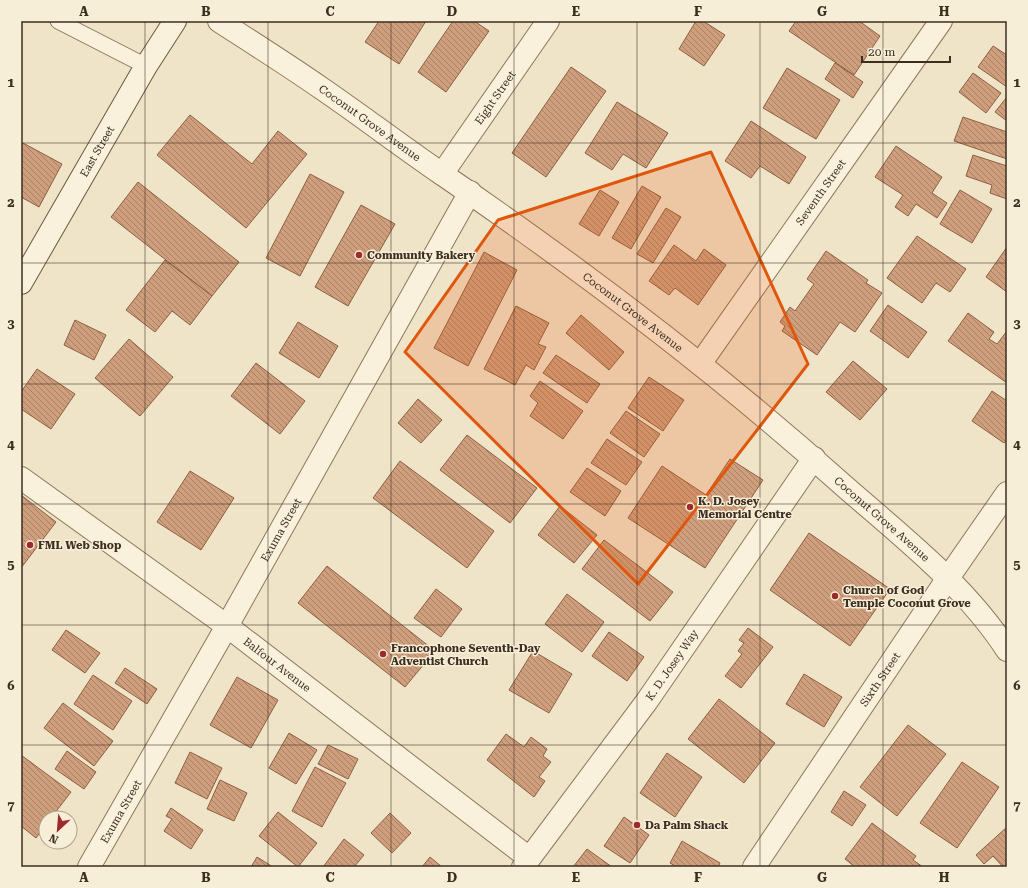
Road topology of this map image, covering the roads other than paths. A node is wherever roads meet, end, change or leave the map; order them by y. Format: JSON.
{"nodes":[{"id":1,"x":58,"y":21,"type":"edge"},
{"id":2,"x":175,"y":21,"type":"edge"},
{"id":3,"x":220,"y":21,"type":"edge"},
{"id":4,"x":548,"y":21,"type":"edge"},
{"id":5,"x":941,"y":21,"type":"edge"},
{"id":6,"x":146,"y":66,"type":"junction"},
{"id":7,"x":442,"y":174,"type":"junction"},
{"id":8,"x":470,"y":192,"type":"junction"},
{"id":9,"x":21,"y":282,"type":"edge"},
{"id":10,"x":700,"y":364,"type":"junction"},
{"id":11,"x":814,"y":458,"type":"junction"},
{"id":12,"x":21,"y":478,"type":"edge"},
{"id":13,"x":1007,"y":493,"type":"edge"},
{"id":14,"x":948,"y":578,"type":"junction"},
{"id":15,"x":228,"y":626,"type":"junction"},
{"id":16,"x":1007,"y":650,"type":"edge"},
{"id":17,"x":526,"y":862,"type":"edge"},
{"id":18,"x":90,"y":867,"type":"edge"},
{"id":19,"x":754,"y":867,"type":"edge"}],
"edges":[{"from":1,"to":6,"type":"lane"},
{"from":2,"to":6,"type":"street","name":"East Street"},
{"from":3,"to":7,"type":"street","name":"Coconut Grove Avenue"},
{"from":4,"to":7,"type":"street","name":"Eight Street"},
{"from":5,"to":10,"type":"street","name":"Seventh Street"},
{"from":6,"to":9,"type":"street","name":"East Street"},
{"from":7,"to":8,"type":"street","name":"Coconut Grove Avenue"},
{"from":8,"to":10,"type":"street","name":"Coconut Grove Avenue"},
{"from":8,"to":15,"type":"street","name":"Exuma Street"},
{"from":10,"to":11,"type":"street","name":"Coconut Grove Avenue"},
{"from":11,"to":14,"type":"street","name":"Coconut Grove Avenue"},
{"from":11,"to":17,"type":"street","name":"K. D. Josey Way"},
{"from":12,"to":15,"type":"street","name":"Balfour Avenue"},
{"from":13,"to":14,"type":"street","name":"Sixth Street"},
{"from":14,"to":16,"type":"street","name":"Coconut Grove Avenue"},
{"from":14,"to":19,"type":"street","name":"Sixth Street"},
{"from":15,"to":17,"type":"street","name":"Balfour Avenue"},
{"from":15,"to":18,"type":"street","name":"Exuma Street"}]}
